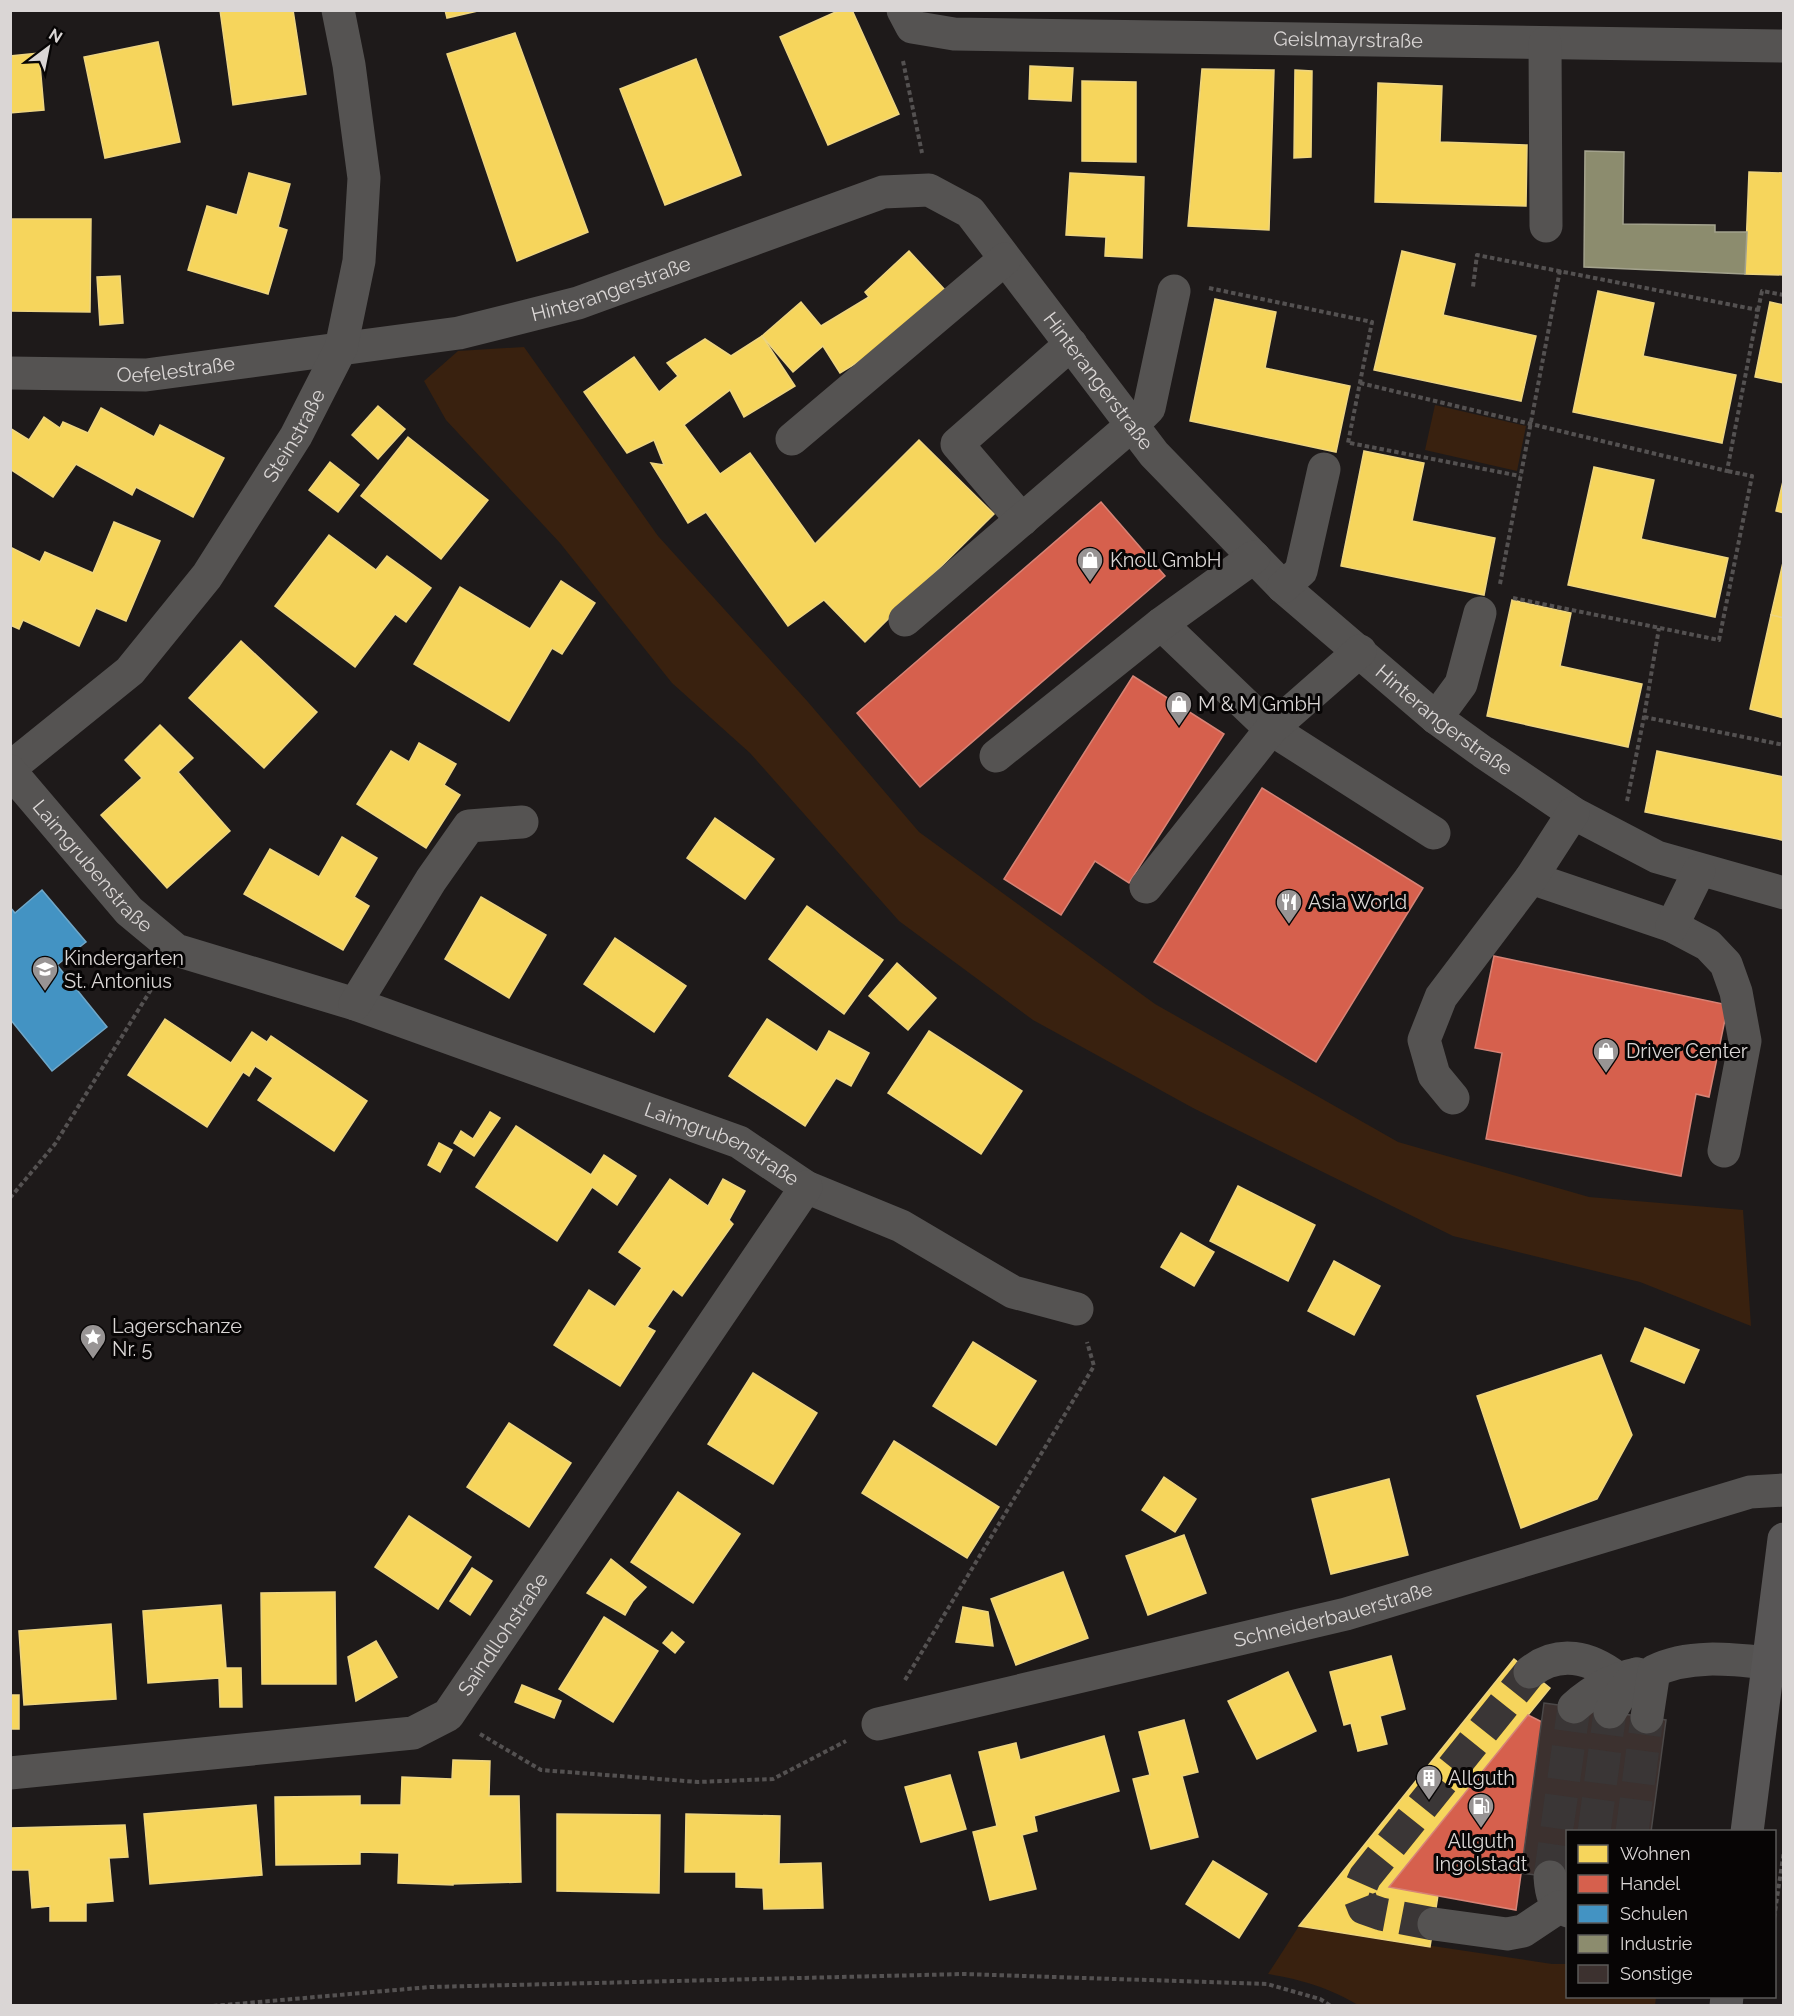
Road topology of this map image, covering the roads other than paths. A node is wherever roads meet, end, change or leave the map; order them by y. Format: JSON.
{"nodes":[{"id":1,"x":338,"y":10,"type":"edge"},
{"id":2,"x":908,"y":19,"type":"edge"},
{"id":3,"x":1545,"y":43,"type":"junction"},
{"id":4,"x":1784,"y":46,"type":"edge"},
{"id":5,"x":1546,"y":226,"type":"dead end"},
{"id":6,"x":1005,"y":258,"type":"junction"},
{"id":7,"x":1174,"y":291,"type":"road end"},
{"id":8,"x":1071,"y":344,"type":"junction"},
{"id":9,"x":341,"y":348,"type":"junction"},
{"id":10,"x":10,"y":373,"type":"edge"},
{"id":11,"x":1132,"y":425,"type":"junction"},
{"id":12,"x":792,"y":439,"type":"dead end"},
{"id":13,"x":1324,"y":469,"type":"road end"},
{"id":14,"x":1022,"y":520,"type":"junction"},
{"id":15,"x":1254,"y":557,"type":"junction"},
{"id":16,"x":1283,"y":587,"type":"junction"},
{"id":17,"x":1489,"y":604,"type":"road end"},
{"id":18,"x":905,"y":620,"type":"dead end"},
{"id":19,"x":1161,"y":624,"type":"junction"},
{"id":20,"x":1360,"y":651,"type":"junction"},
{"id":21,"x":1436,"y":718,"type":"junction"},
{"id":22,"x":1271,"y":729,"type":"junction"},
{"id":23,"x":996,"y":756,"type":"dead end"},
{"id":24,"x":10,"y":770,"type":"edge"},
{"id":25,"x":1573,"y":813,"type":"junction"},
{"id":26,"x":522,"y":822,"type":"dead end"},
{"id":27,"x":1434,"y":833,"type":"dead end"},
{"id":28,"x":1699,"y":871,"type":"junction"},
{"id":29,"x":1531,"y":878,"type":"junction"},
{"id":30,"x":1146,"y":886,"type":"dead end"},
{"id":31,"x":1784,"y":893,"type":"edge"},
{"id":32,"x":1672,"y":926,"type":"junction"},
{"id":33,"x":355,"y":1004,"type":"junction"},
{"id":34,"x":1453,"y":1098,"type":"dead end"},
{"id":35,"x":1724,"y":1151,"type":"dead end"},
{"id":36,"x":806,"y":1187,"type":"junction"},
{"id":37,"x":1077,"y":1309,"type":"road end"},
{"id":38,"x":1784,"y":1490,"type":"edge"},
{"id":39,"x":1784,"y":1539,"type":"edge"},
{"id":40,"x":1768,"y":1663,"type":"junction"},
{"id":41,"x":1530,"y":1672,"type":"tunnel mouth"},
{"id":42,"x":1636,"y":1674,"type":"junction"},
{"id":43,"x":1574,"y":1707,"type":"dead end"},
{"id":44,"x":1610,"y":1712,"type":"tunnel mouth"},
{"id":45,"x":1647,"y":1718,"type":"tunnel mouth"},
{"id":46,"x":878,"y":1724,"type":"road end"},
{"id":47,"x":10,"y":1773,"type":"edge"},
{"id":48,"x":1747,"y":1830,"type":"edge"},
{"id":49,"x":1559,"y":1899,"type":"tunnel mouth"},
{"id":50,"x":1434,"y":1924,"type":"tunnel mouth"}],
"edges":[{"from":1,"to":9,"type":"street","name":"Steinstraße"},
{"from":2,"to":3,"type":"street","name":"Geislmayrstraße"},
{"from":3,"to":4,"type":"street","name":"Geislmayrstraße"},
{"from":3,"to":5,"type":"street"},
{"from":6,"to":8,"type":"street","name":"Hinterangerstraße"},
{"from":6,"to":9,"type":"street","name":"Hinterangerstraße"},
{"from":6,"to":12,"type":"street"},
{"from":7,"to":11,"type":"street"},
{"from":8,"to":11,"type":"street","name":"Hinterangerstraße"},
{"from":8,"to":14,"type":"street"},
{"from":9,"to":10,"type":"street","name":"Oefelestraße"},
{"from":9,"to":24,"type":"street","name":"Steinstraße"},
{"from":11,"to":14,"type":"street"},
{"from":11,"to":15,"type":"street","name":"Hinterangerstraße"},
{"from":13,"to":16,"type":"street"},
{"from":14,"to":18,"type":"street"},
{"from":15,"to":16,"type":"street","name":"Hinterangerstraße"},
{"from":15,"to":19,"type":"street"},
{"from":16,"to":20,"type":"street","name":"Hinterangerstraße"},
{"from":17,"to":21,"type":"street"},
{"from":19,"to":22,"type":"street"},
{"from":19,"to":23,"type":"street"},
{"from":20,"to":21,"type":"street","name":"Hinterangerstraße"},
{"from":20,"to":22,"type":"street"},
{"from":21,"to":25,"type":"street","name":"Hinterangerstraße"},
{"from":22,"to":27,"type":"street"},
{"from":22,"to":30,"type":"street"},
{"from":24,"to":33,"type":"street","name":"Laimgrubenstraße"},
{"from":25,"to":28,"type":"street","name":"Hinterangerstraße"},
{"from":25,"to":29,"type":"street"},
{"from":26,"to":33,"type":"street"},
{"from":28,"to":31,"type":"street","name":"Hinterangerstraße"},
{"from":28,"to":32,"type":"street"},
{"from":29,"to":32,"type":"street"},
{"from":29,"to":34,"type":"street"},
{"from":32,"to":35,"type":"street"},
{"from":33,"to":36,"type":"street","name":"Laimgrubenstraße"},
{"from":36,"to":37,"type":"street","name":"Laimgrubenstraße"},
{"from":36,"to":47,"type":"street","name":"Saindllohstraße"},
{"from":38,"to":46,"type":"street","name":"Schneiderbauerstraße"},
{"from":39,"to":40,"type":"main road"},
{"from":40,"to":42,"type":"street"},
{"from":40,"to":48,"type":"main road"},
{"from":41,"to":42,"type":"street"},
{"from":42,"to":43,"type":"street"},
{"from":42,"to":44,"type":"street"},
{"from":42,"to":45,"type":"street"},
{"from":49,"to":50,"type":"street"}]}
